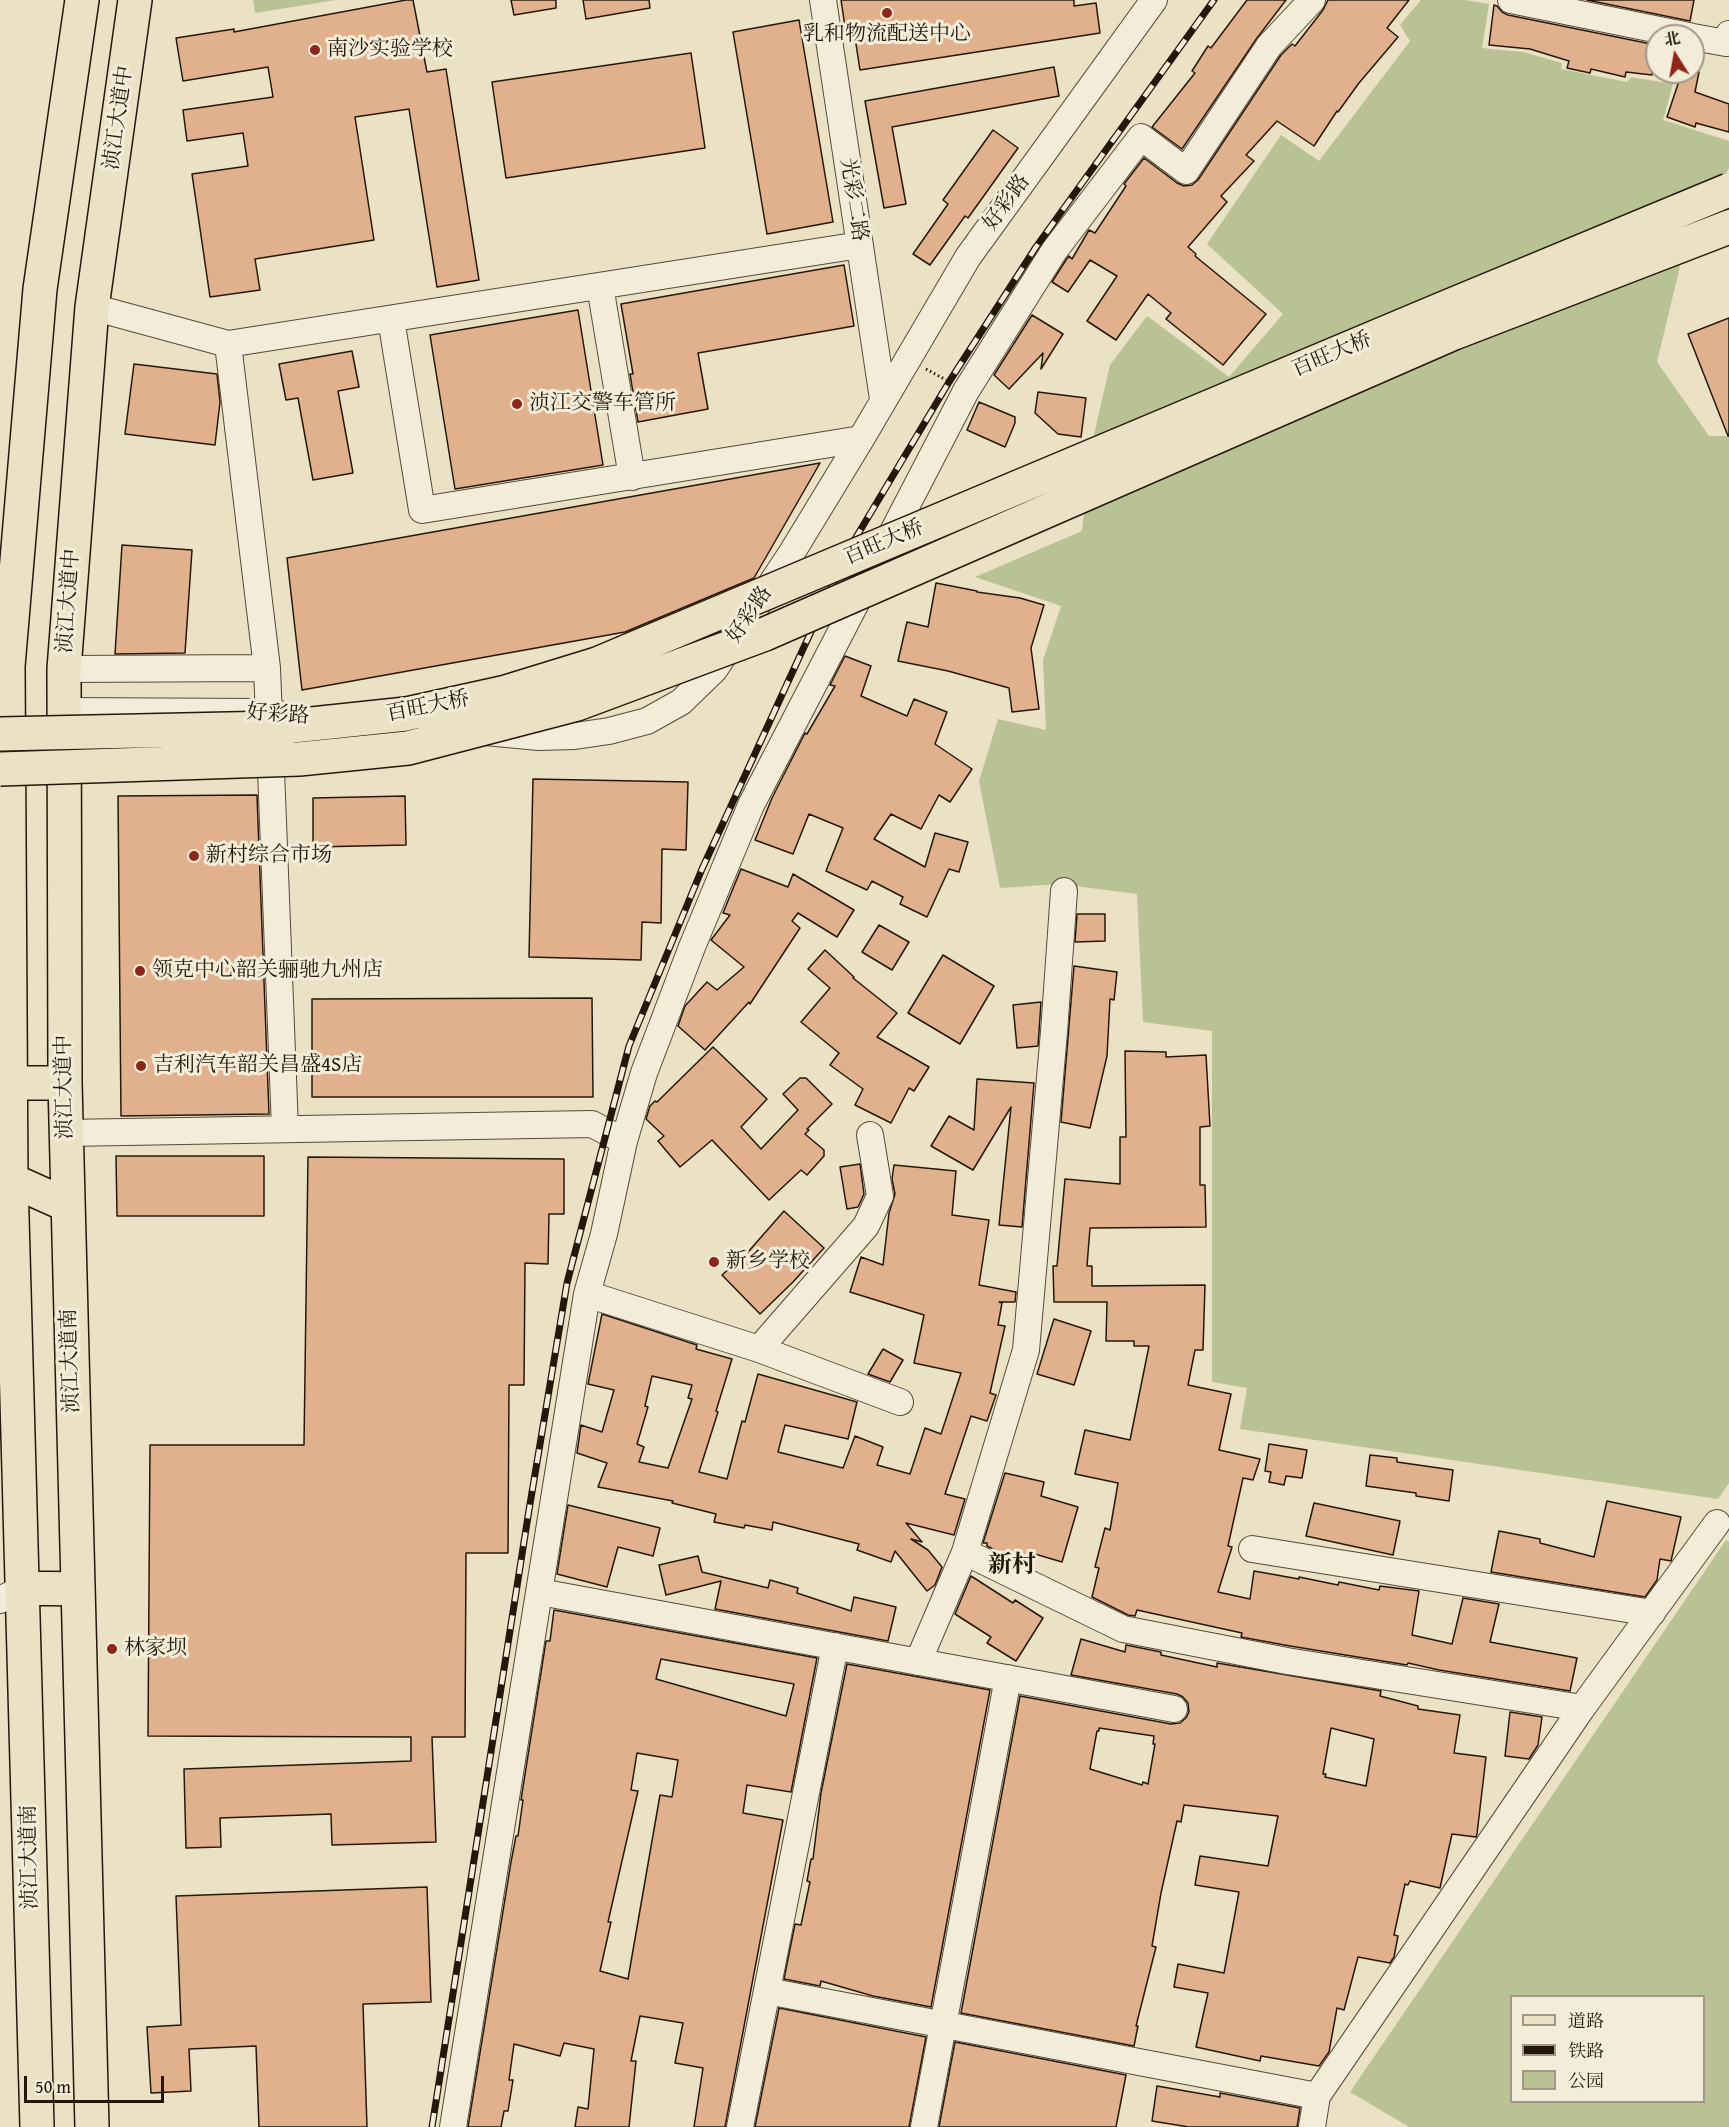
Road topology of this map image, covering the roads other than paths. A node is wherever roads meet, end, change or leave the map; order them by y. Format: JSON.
{"nodes":[{"id":1,"x":82,"y":0,"type":"edge"},
{"id":2,"x":135,"y":0,"type":"edge"},
{"id":3,"x":823,"y":0,"type":"edge"},
{"id":4,"x":1312,"y":0,"type":"edge"},
{"id":5,"x":1511,"y":0,"type":"edge"},
{"id":6,"x":1153,"y":1,"type":"edge"},
{"id":7,"x":1645,"y":27,"type":"edge"},
{"id":8,"x":1729,"y":34,"type":"edge"},
{"id":9,"x":1705,"y":39,"type":"edge"},
{"id":10,"x":1729,"y":190,"type":"edge"},
{"id":11,"x":1729,"y":227,"type":"edge"},
{"id":12,"x":860,"y":245,"type":"junction"},
{"id":13,"x":600,"y":286,"type":"junction"},
{"id":14,"x":92,"y":307,"type":"junction"},
{"id":15,"x":391,"y":320,"type":"junction"},
{"id":16,"x":228,"y":344,"type":"junction"},
{"id":17,"x":883,"y":399,"type":"junction"},
{"id":18,"x":861,"y":439,"type":"junction"},
{"id":19,"x":632,"y":477,"type":"junction"},
{"id":20,"x":4,"y":656,"type":"edge"},
{"id":21,"x":267,"y":668,"type":"junction"},
{"id":22,"x":64,"y":669,"type":"junction"},
{"id":23,"x":63,"y":711,"type":"junction"},
{"id":24,"x":269,"y":713,"type":"junction"},
{"id":25,"x":0,"y":734,"type":"edge"},
{"id":26,"x":0,"y":769,"type":"edge"},
{"id":27,"x":4,"y":891,"type":"edge"},
{"id":28,"x":1064,"y":891,"type":"dead end"},
{"id":29,"x":10,"y":1083,"type":"junction"},
{"id":30,"x":64,"y":1083,"type":"junction"},
{"id":31,"x":285,"y":1129,"type":"junction"},
{"id":32,"x":66,"y":1133,"type":"junction"},
{"id":33,"x":870,"y":1135,"type":"dead end"},
{"id":34,"x":624,"y":1141,"type":"junction"},
{"id":35,"x":6,"y":1178,"type":"edge"},
{"id":36,"x":68,"y":1205,"type":"junction"},
{"id":37,"x":587,"y":1294,"type":"junction"},
{"id":38,"x":759,"y":1349,"type":"junction"},
{"id":39,"x":900,"y":1402,"type":"dead end"},
{"id":40,"x":1717,"y":1523,"type":"dead end"},
{"id":41,"x":1252,"y":1549,"type":"dead end"},
{"id":42,"x":965,"y":1552,"type":"junction"},
{"id":43,"x":78,"y":1589,"type":"junction"},
{"id":44,"x":540,"y":1592,"type":"junction"},
{"id":45,"x":12,"y":1594,"type":"edge"},
{"id":46,"x":1652,"y":1613,"type":"junction"},
{"id":47,"x":835,"y":1646,"type":"junction"},
{"id":48,"x":918,"y":1662,"type":"junction"},
{"id":49,"x":1008,"y":1678,"type":"junction"},
{"id":50,"x":1582,"y":1708,"type":"junction"},
{"id":51,"x":1174,"y":1709,"type":"dead end"},
{"id":52,"x":767,"y":1991,"type":"junction"},
{"id":53,"x":944,"y":2024,"type":"junction"},
{"id":54,"x":1317,"y":2096,"type":"junction"},
{"id":55,"x":37,"y":2127,"type":"edge"},
{"id":56,"x":92,"y":2127,"type":"edge"},
{"id":57,"x":453,"y":2127,"type":"edge"},
{"id":58,"x":740,"y":2127,"type":"edge"},
{"id":59,"x":924,"y":2127,"type":"edge"},
{"id":60,"x":1312,"y":2127,"type":"edge"}],
"edges":[{"from":1,"to":20,"type":"main road"},
{"from":2,"to":14,"type":"main road","name":"浈江大道中"},
{"from":3,"to":12,"type":"street","name":"光彩二路"},
{"from":4,"to":34,"type":"street"},
{"from":5,"to":7,"type":"street"},
{"from":6,"to":17,"type":"street","name":"好彩路"},
{"from":8,"to":9,"type":"street"},
{"from":10,"to":25,"type":"main road","name":"百旺大桥","bridge":true},
{"from":11,"to":26,"type":"main road","name":"百旺大桥","bridge":true},
{"from":12,"to":13,"type":"street"},
{"from":12,"to":17,"type":"street","name":"光彩二路"},
{"from":13,"to":15,"type":"street"},
{"from":13,"to":19,"type":"street"},
{"from":14,"to":16,"type":"street"},
{"from":14,"to":22,"type":"main road","name":"浈江大道中"},
{"from":15,"to":16,"type":"street"},
{"from":15,"to":19,"type":"street"},
{"from":16,"to":21,"type":"street"},
{"from":17,"to":18,"type":"street","name":"好彩路"},
{"from":18,"to":19,"type":"street"},
{"from":18,"to":24,"type":"street","name":"好彩路"},
{"from":20,"to":27,"type":"main road"},
{"from":21,"to":22,"type":"street"},
{"from":21,"to":24,"type":"street"},
{"from":22,"to":23,"type":"main road","name":"浈江大道中"},
{"from":23,"to":24,"type":"street","name":"好彩路"},
{"from":23,"to":30,"type":"main road","name":"浈江大道中"},
{"from":24,"to":31,"type":"street"},
{"from":27,"to":29,"type":"main road"},
{"from":28,"to":42,"type":"street"},
{"from":29,"to":30,"type":"main road"},
{"from":29,"to":35,"type":"main road"},
{"from":30,"to":32,"type":"main road","name":"浈江大道中"},
{"from":31,"to":32,"type":"street"},
{"from":31,"to":34,"type":"street"},
{"from":32,"to":36,"type":"main road","name":"浈江大道中"},
{"from":33,"to":38,"type":"street"},
{"from":34,"to":37,"type":"street"},
{"from":35,"to":36,"type":"main road"},
{"from":35,"to":45,"type":"main road","name":"浈江大道南"},
{"from":36,"to":43,"type":"main road","name":"浈江大道南"},
{"from":37,"to":38,"type":"street"},
{"from":37,"to":44,"type":"street"},
{"from":38,"to":39,"type":"street"},
{"from":40,"to":46,"type":"street"},
{"from":41,"to":46,"type":"street"},
{"from":42,"to":48,"type":"street"},
{"from":42,"to":50,"type":"street"},
{"from":43,"to":45,"type":"main road"},
{"from":43,"to":56,"type":"main road","name":"浈江大道南"},
{"from":44,"to":47,"type":"street"},
{"from":44,"to":57,"type":"street"},
{"from":45,"to":55,"type":"main road","name":"浈江大道南"},
{"from":46,"to":50,"type":"street"},
{"from":47,"to":48,"type":"street"},
{"from":47,"to":52,"type":"street"},
{"from":48,"to":49,"type":"street"},
{"from":49,"to":51,"type":"street"},
{"from":49,"to":53,"type":"street"},
{"from":50,"to":54,"type":"street"},
{"from":52,"to":53,"type":"street"},
{"from":52,"to":58,"type":"street"},
{"from":53,"to":54,"type":"street"},
{"from":53,"to":59,"type":"street"},
{"from":54,"to":60,"type":"street"}]}
